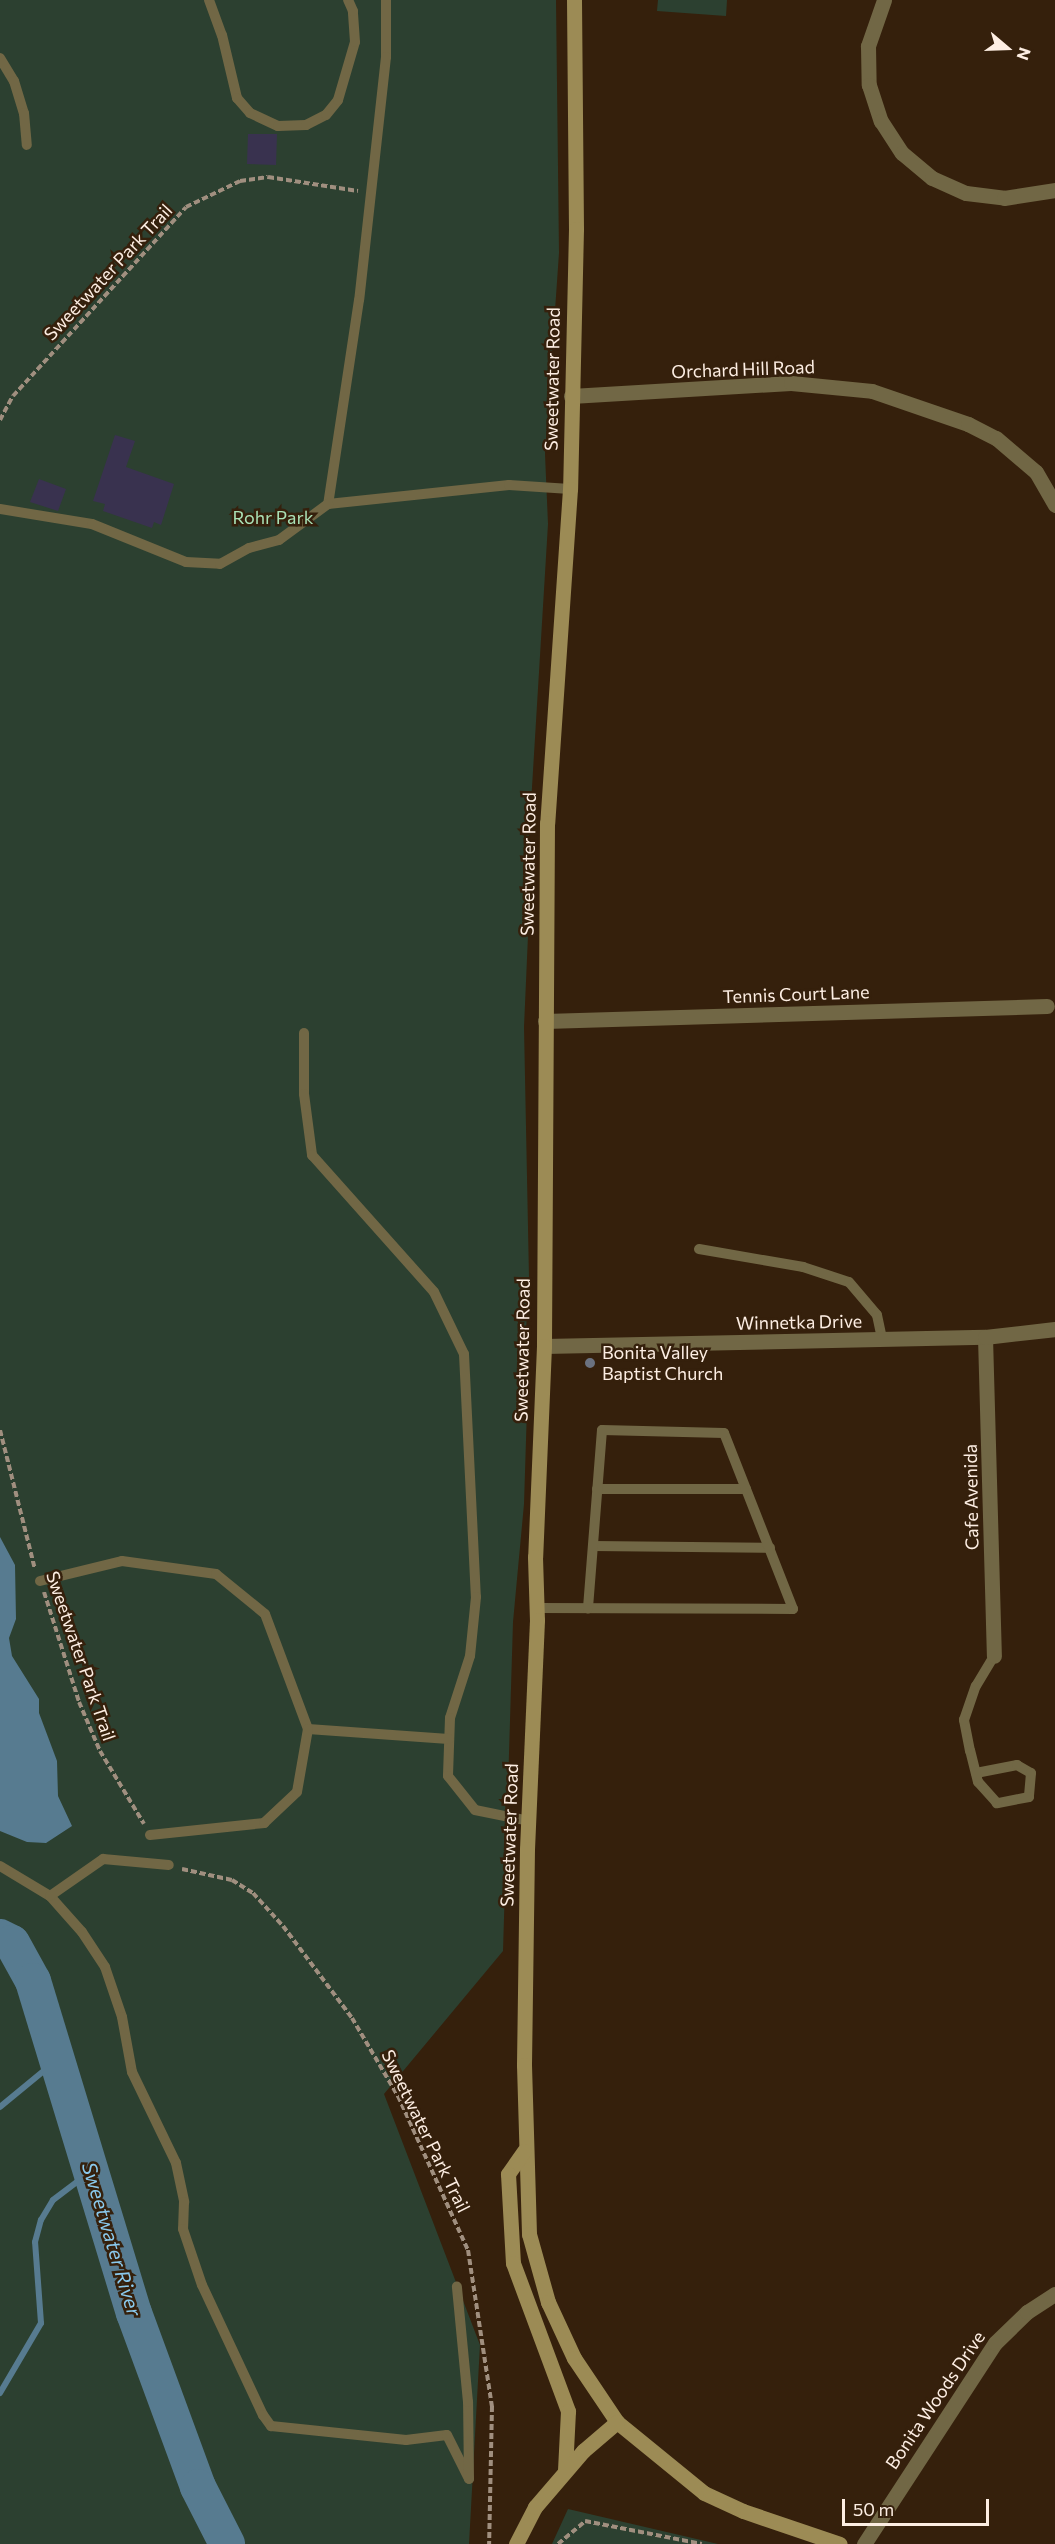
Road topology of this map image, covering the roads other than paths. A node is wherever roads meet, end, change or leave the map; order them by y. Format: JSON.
{"nodes":[{"id":1,"x":209,"y":0,"type":"edge"},
{"id":2,"x":348,"y":0,"type":"edge"},
{"id":3,"x":386,"y":0,"type":"edge"},
{"id":4,"x":574,"y":0,"type":"edge"},
{"id":5,"x":884,"y":0,"type":"edge"},
{"id":6,"x":1,"y":62,"type":"edge"},
{"id":7,"x":27,"y":145,"type":"dead end"},
{"id":8,"x":1055,"y":190,"type":"edge"},
{"id":9,"x":571,"y":396,"type":"junction"},
{"id":10,"x":570,"y":489,"type":"junction"},
{"id":11,"x":328,"y":504,"type":"junction"},
{"id":12,"x":1055,"y":505,"type":"edge"},
{"id":13,"x":0,"y":508,"type":"edge"},
{"id":14,"x":1047,"y":1006,"type":"dead end"},
{"id":15,"x":545,"y":1021,"type":"junction"},
{"id":16,"x":304,"y":1033,"type":"dead end"},
{"id":17,"x":699,"y":1249,"type":"dead end"},
{"id":18,"x":1055,"y":1329,"type":"edge"},
{"id":19,"x":985,"y":1337,"type":"junction"},
{"id":20,"x":882,"y":1339,"type":"junction"},
{"id":21,"x":544,"y":1346,"type":"junction"},
{"id":22,"x":597,"y":1489,"type":"junction"},
{"id":23,"x":746,"y":1489,"type":"junction"},
{"id":24,"x":592,"y":1546,"type":"junction"},
{"id":25,"x":770,"y":1548,"type":"junction"},
{"id":26,"x":40,"y":1581,"type":"road end"},
{"id":27,"x":537,"y":1608,"type":"junction"},
{"id":28,"x":588,"y":1608,"type":"junction"},
{"id":29,"x":994,"y":1656,"type":"joint"},
{"id":30,"x":308,"y":1729,"type":"junction"},
{"id":31,"x":449,"y":1738,"type":"junction"},
{"id":32,"x":976,"y":1773,"type":"junction"},
{"id":33,"x":529,"y":1821,"type":"junction"},
{"id":34,"x":150,"y":1835,"type":"road end"},
{"id":35,"x":169,"y":1865,"type":"road end"},
{"id":36,"x":0,"y":1866,"type":"edge"},
{"id":37,"x":50,"y":1896,"type":"junction"},
{"id":38,"x":524,"y":2151,"type":"junction"},
{"id":39,"x":457,"y":2287,"type":"dead end"},
{"id":40,"x":1055,"y":2294,"type":"edge"},
{"id":41,"x":616,"y":2422,"type":"junction"},
{"id":42,"x":566,"y":2471,"type":"junction"},
{"id":43,"x":516,"y":2544,"type":"edge"},
{"id":44,"x":840,"y":2544,"type":"edge"},
{"id":45,"x":864,"y":2544,"type":"edge"}],
"edges":[{"from":1,"to":2,"type":"lane"},
{"from":3,"to":11,"type":"lane"},
{"from":4,"to":9,"type":"main road","name":"Sweetwater Road"},
{"from":5,"to":8,"type":"street"},
{"from":6,"to":7,"type":"lane"},
{"from":9,"to":10,"type":"main road","name":"Sweetwater Road"},
{"from":9,"to":12,"type":"street","name":"Orchard Hill Road"},
{"from":10,"to":11,"type":"lane"},
{"from":10,"to":15,"type":"main road","name":"Sweetwater Road"},
{"from":11,"to":13,"type":"lane"},
{"from":14,"to":15,"type":"street","name":"Tennis Court Lane"},
{"from":15,"to":21,"type":"main road","name":"Sweetwater Road"},
{"from":16,"to":31,"type":"lane"},
{"from":17,"to":20,"type":"lane"},
{"from":18,"to":19,"type":"street","name":"Winnetka Drive"},
{"from":19,"to":20,"type":"street","name":"Winnetka Drive"},
{"from":19,"to":29,"type":"street","name":"Cafe Avenida"},
{"from":20,"to":21,"type":"street","name":"Winnetka Drive"},
{"from":21,"to":27,"type":"main road","name":"Sweetwater Road"},
{"from":22,"to":23,"type":"lane"},
{"from":22,"to":23,"type":"lane"},
{"from":22,"to":24,"type":"lane"},
{"from":23,"to":25,"type":"lane"},
{"from":24,"to":25,"type":"lane"},
{"from":24,"to":28,"type":"lane"},
{"from":25,"to":28,"type":"lane"},
{"from":26,"to":30,"type":"lane"},
{"from":27,"to":28,"type":"lane"},
{"from":27,"to":33,"type":"main road","name":"Sweetwater Road"},
{"from":29,"to":32,"type":"lane"},
{"from":30,"to":31,"type":"lane"},
{"from":30,"to":34,"type":"lane"},
{"from":31,"to":33,"type":"lane"},
{"from":32,"to":32,"type":"lane"},
{"from":33,"to":38,"type":"main road","name":"Sweetwater Road"},
{"from":35,"to":37,"type":"lane"},
{"from":36,"to":37,"type":"lane"},
{"from":37,"to":39,"type":"lane"},
{"from":38,"to":41,"type":"main road","name":"Sweetwater Road"},
{"from":38,"to":42,"type":"main road"},
{"from":40,"to":45,"type":"street","name":"Bonita Woods Drive"},
{"from":41,"to":42,"type":"main road"},
{"from":41,"to":44,"type":"main road","name":"Sweetwater Road"},
{"from":42,"to":43,"type":"main road"}]}
